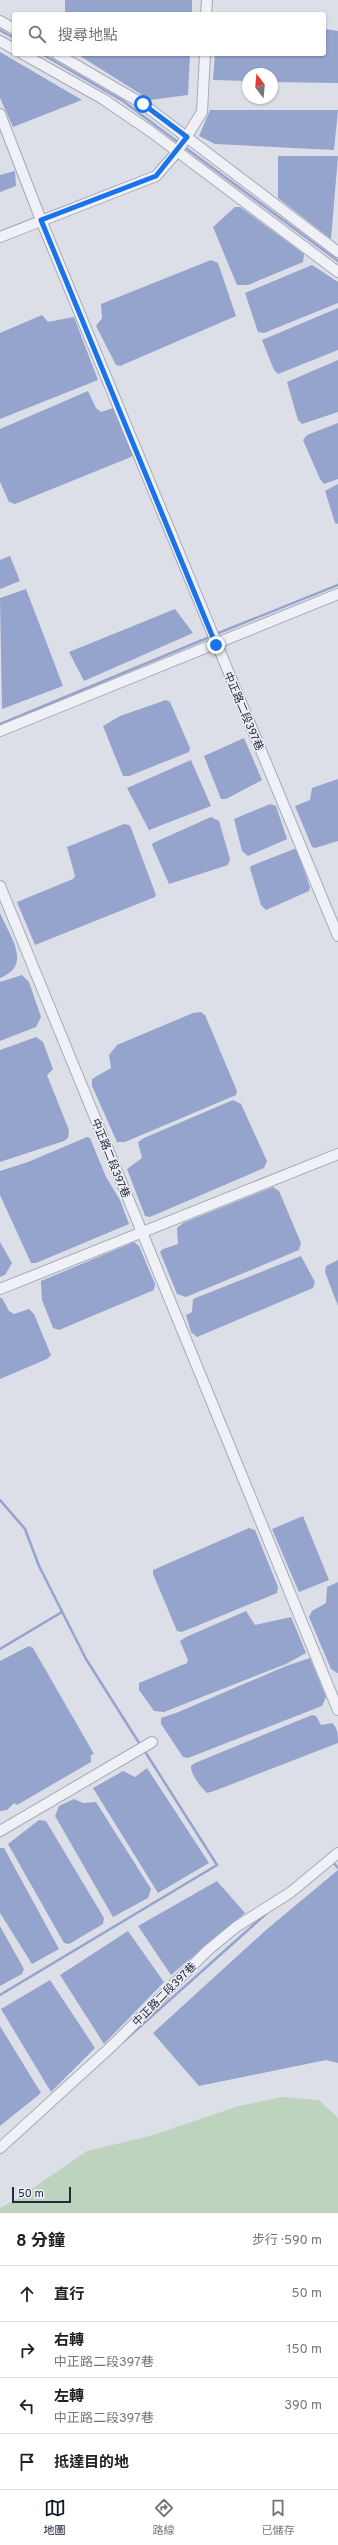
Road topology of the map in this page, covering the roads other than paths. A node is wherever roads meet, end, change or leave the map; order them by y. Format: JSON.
{"nodes":[{"id":1,"x":207,"y":0,"type":"edge"},
{"id":2,"x":206,"y":12,"type":"edge"},
{"id":3,"x":0,"y":21,"type":"edge"},
{"id":4,"x":12,"y":28,"type":"edge"},
{"id":5,"x":0,"y":41,"type":"edge"},
{"id":6,"x":12,"y":48,"type":"edge"},
{"id":7,"x":27,"y":56,"type":"edge"},
{"id":8,"x":61,"y":56,"type":"edge"},
{"id":9,"x":205,"y":56,"type":"edge"},
{"id":10,"x":0,"y":114,"type":"edge"},
{"id":11,"x":187,"y":137,"type":"junction"},
{"id":12,"x":177,"y":152,"type":"junction"},
{"id":13,"x":41,"y":220,"type":"junction"},
{"id":14,"x":0,"y":237,"type":"edge"},
{"id":15,"x":338,"y":252,"type":"edge"},
{"id":16,"x":338,"y":272,"type":"edge"},
{"id":17,"x":338,"y":594,"type":"edge"},
{"id":18,"x":216,"y":645,"type":"junction"},
{"id":19,"x":0,"y":731,"type":"edge"},
{"id":20,"x":0,"y":886,"type":"edge"},
{"id":21,"x":338,"y":936,"type":"edge"},
{"id":22,"x":338,"y":1154,"type":"edge"},
{"id":23,"x":142,"y":1233,"type":"junction"},
{"id":24,"x":0,"y":1288,"type":"edge"},
{"id":25,"x":338,"y":1710,"type":"edge"},
{"id":26,"x":152,"y":1742,"type":"dead end"},
{"id":27,"x":0,"y":1831,"type":"edge"},
{"id":28,"x":338,"y":1853,"type":"edge"},
{"id":29,"x":0,"y":2148,"type":"edge"}],
"edges":[{"from":1,"to":2,"type":"street"},
{"from":3,"to":4,"type":"street"},
{"from":5,"to":6,"type":"street"},
{"from":7,"to":12,"type":"street"},
{"from":8,"to":11,"type":"street"},
{"from":9,"to":11,"type":"street"},
{"from":10,"to":13,"type":"street","name":"中正路二段397巷"},
{"from":11,"to":12,"type":"street"},
{"from":11,"to":15,"type":"street"},
{"from":12,"to":13,"type":"street"},
{"from":12,"to":16,"type":"street"},
{"from":13,"to":14,"type":"street"},
{"from":13,"to":18,"type":"street","name":"中正路二段397巷"},
{"from":17,"to":18,"type":"street"},
{"from":18,"to":19,"type":"street"},
{"from":18,"to":21,"type":"street","name":"中正路二段397巷"},
{"from":20,"to":23,"type":"street","name":"中正路二段397巷"},
{"from":22,"to":23,"type":"street"},
{"from":23,"to":24,"type":"street"},
{"from":23,"to":25,"type":"street","name":"中正路二段397巷"},
{"from":26,"to":27,"type":"street"},
{"from":28,"to":29,"type":"street","name":"中正路二段397巷"}]}
